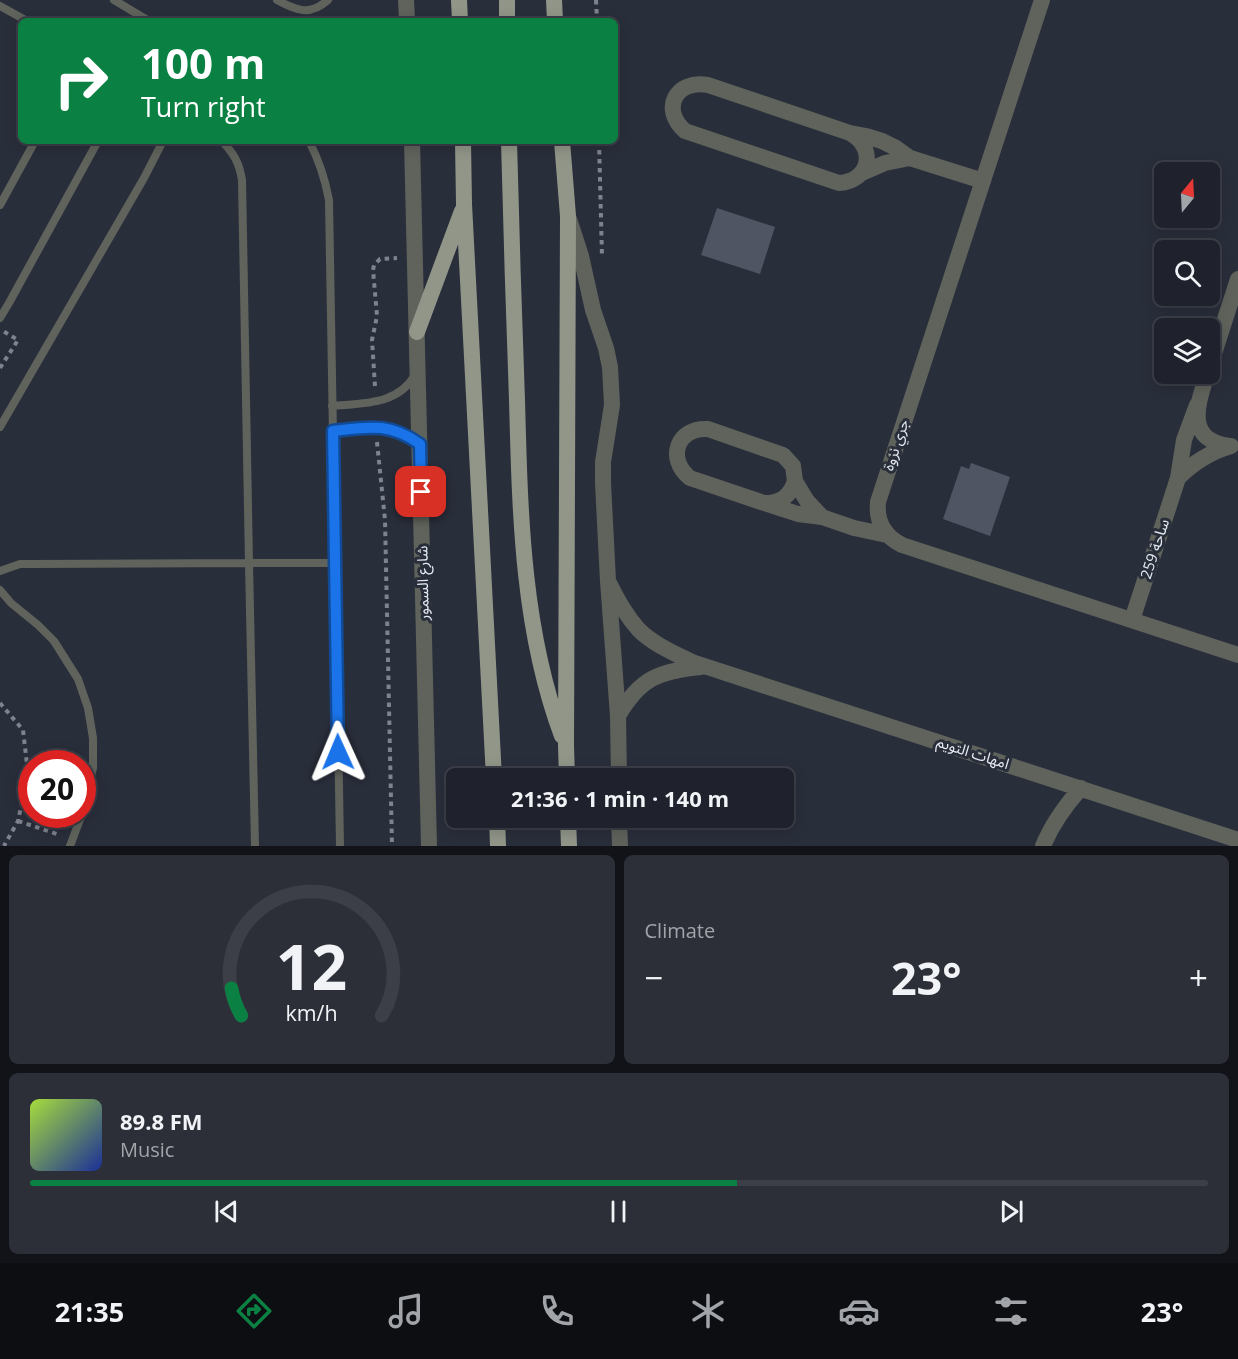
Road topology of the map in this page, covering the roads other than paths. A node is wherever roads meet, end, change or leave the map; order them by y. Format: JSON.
{"nodes":[{"id":1,"x":114,"y":0,"type":"edge"},
{"id":2,"x":277,"y":0,"type":"edge"},
{"id":3,"x":328,"y":0,"type":"edge"},
{"id":4,"x":406,"y":0,"type":"edge"},
{"id":5,"x":459,"y":0,"type":"edge"},
{"id":6,"x":507,"y":0,"type":"edge"},
{"id":7,"x":554,"y":0,"type":"edge"},
{"id":8,"x":1042,"y":0,"type":"edge"},
{"id":9,"x":0,"y":6,"type":"edge"},
{"id":10,"x":22,"y":18,"type":"edge"},
{"id":11,"x":144,"y":18,"type":"edge"},
{"id":12,"x":407,"y":18,"type":"edge"},
{"id":13,"x":460,"y":18,"type":"edge"},
{"id":14,"x":507,"y":18,"type":"edge"},
{"id":15,"x":555,"y":18,"type":"edge"},
{"id":16,"x":850,"y":133,"type":"junction"},
{"id":17,"x":33,"y":144,"type":"edge"},
{"id":18,"x":96,"y":144,"type":"edge"},
{"id":19,"x":161,"y":144,"type":"edge"},
{"id":20,"x":225,"y":144,"type":"edge"},
{"id":21,"x":310,"y":144,"type":"edge"},
{"id":22,"x":412,"y":144,"type":"edge"},
{"id":23,"x":463,"y":144,"type":"edge"},
{"id":24,"x":509,"y":144,"type":"edge"},
{"id":25,"x":562,"y":144,"type":"edge"},
{"id":26,"x":910,"y":158,"type":"junction"},
{"id":27,"x":862,"y":173,"type":"junction"},
{"id":28,"x":982,"y":181,"type":"junction"},
{"id":29,"x":464,"y":204,"type":"junction"},
{"id":30,"x":0,"y":205,"type":"edge"},
{"id":31,"x":568,"y":216,"type":"junction"},
{"id":32,"x":1238,"y":279,"type":"edge"},
{"id":33,"x":0,"y":318,"type":"edge"},
{"id":34,"x":417,"y":332,"type":"junction"},
{"id":35,"x":1220,"y":335,"type":"edge"},
{"id":36,"x":419,"y":369,"type":"junction"},
{"id":37,"x":1204,"y":384,"type":"edge"},
{"id":38,"x":1197,"y":405,"type":"junction"},
{"id":39,"x":332,"y":406,"type":"junction"},
{"id":40,"x":0,"y":427,"type":"edge"},
{"id":41,"x":333,"y":431,"type":"junction"},
{"id":42,"x":420,"y":444,"type":"junction"},
{"id":43,"x":1234,"y":446,"type":"edge"},
{"id":44,"x":1178,"y":478,"type":"junction"},
{"id":45,"x":795,"y":481,"type":"junction"},
{"id":46,"x":764,"y":502,"type":"junction"},
{"id":47,"x":822,"y":518,"type":"junction"},
{"id":48,"x":887,"y":536,"type":"junction"},
{"id":49,"x":335,"y":562,"type":"junction"},
{"id":50,"x":249,"y":563,"type":"junction"},
{"id":51,"x":0,"y":571,"type":"edge"},
{"id":52,"x":608,"y":581,"type":"junction"},
{"id":53,"x":0,"y":590,"type":"edge"},
{"id":54,"x":1132,"y":620,"type":"junction"},
{"id":55,"x":1238,"y":655,"type":"edge"},
{"id":56,"x":708,"y":667,"type":"junction"},
{"id":57,"x":618,"y":716,"type":"junction"},
{"id":58,"x":566,"y":746,"type":"junction"},
{"id":59,"x":93,"y":750,"type":"edge"},
{"id":60,"x":493,"y":768,"type":"edge"},
{"id":61,"x":567,"y":768,"type":"edge"},
{"id":62,"x":619,"y":768,"type":"edge"},
{"id":63,"x":1081,"y":789,"type":"junction"},
{"id":64,"x":76,"y":828,"type":"edge"},
{"id":65,"x":497,"y":828,"type":"edge"},
{"id":66,"x":568,"y":828,"type":"edge"},
{"id":67,"x":620,"y":828,"type":"edge"},
{"id":68,"x":1238,"y":840,"type":"edge"},
{"id":69,"x":71,"y":843,"type":"edge"},
{"id":70,"x":255,"y":846,"type":"edge"},
{"id":71,"x":340,"y":846,"type":"edge"},
{"id":72,"x":429,"y":846,"type":"edge"},
{"id":73,"x":498,"y":846,"type":"edge"},
{"id":74,"x":569,"y":846,"type":"edge"},
{"id":75,"x":620,"y":846,"type":"edge"},
{"id":76,"x":1043,"y":846,"type":"edge"}],
"edges":[{"from":1,"to":11,"type":"lane"},
{"from":2,"to":3,"type":"lane"},
{"from":4,"to":12,"type":"street"},
{"from":5,"to":13,"type":"main road"},
{"from":6,"to":14,"type":"main road"},
{"from":7,"to":15,"type":"main road"},
{"from":8,"to":28,"type":"street","name":"جري نزوة"},
{"from":9,"to":10,"type":"lane"},
{"from":16,"to":26,"type":"street"},
{"from":16,"to":27,"type":"street"},
{"from":16,"to":27,"type":"street"},
{"from":17,"to":30,"type":"lane"},
{"from":18,"to":33,"type":"lane"},
{"from":19,"to":40,"type":"lane"},
{"from":20,"to":50,"type":"lane"},
{"from":21,"to":39,"type":"lane"},
{"from":22,"to":34,"type":"street","name":"شارع السمور"},
{"from":23,"to":29,"type":"main road"},
{"from":24,"to":58,"type":"main road"},
{"from":25,"to":31,"type":"main road"},
{"from":26,"to":27,"type":"street"},
{"from":26,"to":28,"type":"street"},
{"from":28,"to":48,"type":"street","name":"جري نزوة"},
{"from":29,"to":34,"type":"main road"},
{"from":29,"to":60,"type":"main road"},
{"from":31,"to":52,"type":"street"},
{"from":31,"to":58,"type":"main road"},
{"from":32,"to":35,"type":"street"},
{"from":34,"to":36,"type":"street","name":"شارع السمور"},
{"from":36,"to":39,"type":"lane"},
{"from":36,"to":42,"type":"street","name":"شارع السمور"},
{"from":37,"to":38,"type":"street","name":"ساحة 259"},
{"from":38,"to":43,"type":"street"},
{"from":38,"to":44,"type":"street","name":"ساحة 259"},
{"from":39,"to":41,"type":"lane"},
{"from":41,"to":42,"type":"lane"},
{"from":41,"to":49,"type":"lane"},
{"from":42,"to":72,"type":"street","name":"شارع السمور"},
{"from":43,"to":44,"type":"street"},
{"from":44,"to":54,"type":"street","name":"ساحة 259"},
{"from":45,"to":46,"type":"street"},
{"from":45,"to":46,"type":"street"},
{"from":45,"to":47,"type":"street"},
{"from":46,"to":47,"type":"street"},
{"from":47,"to":48,"type":"street"},
{"from":48,"to":54,"type":"street"},
{"from":49,"to":50,"type":"lane"},
{"from":49,"to":71,"type":"lane"},
{"from":50,"to":51,"type":"lane"},
{"from":50,"to":70,"type":"lane"},
{"from":52,"to":56,"type":"street","name":"امهات التويم"},
{"from":52,"to":57,"type":"street"},
{"from":53,"to":59,"type":"lane"},
{"from":54,"to":55,"type":"street"},
{"from":56,"to":57,"type":"street","name":"امهات التويم"},
{"from":56,"to":63,"type":"street","name":"امهات التويم"},
{"from":57,"to":62,"type":"street"},
{"from":58,"to":61,"type":"main road"},
{"from":63,"to":68,"type":"street","name":"امهات التويم"},
{"from":63,"to":76,"type":"street"},
{"from":64,"to":69,"type":"lane"},
{"from":65,"to":73,"type":"main road"},
{"from":66,"to":74,"type":"main road"},
{"from":67,"to":75,"type":"street"}]}
